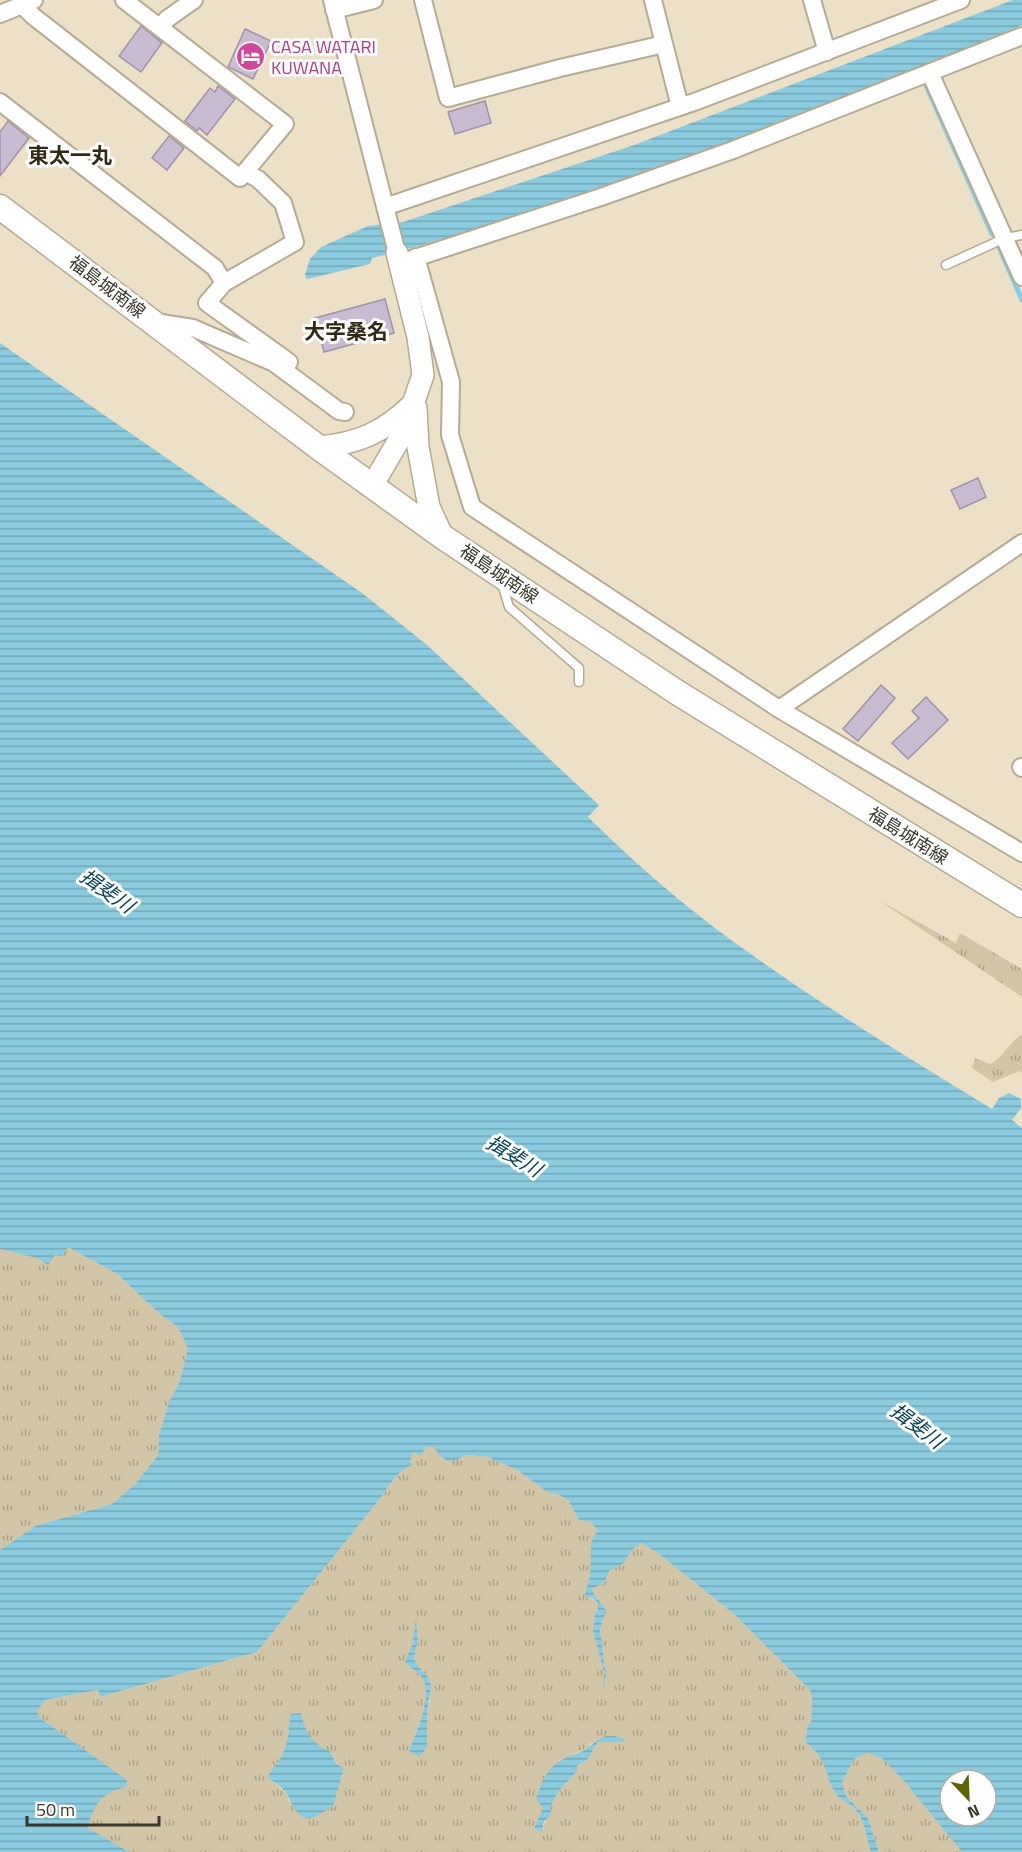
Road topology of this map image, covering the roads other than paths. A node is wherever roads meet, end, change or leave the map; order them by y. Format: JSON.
{"nodes":[{"id":1,"x":124,"y":0,"type":"edge"},
{"id":2,"x":194,"y":0,"type":"edge"},
{"id":3,"x":374,"y":0,"type":"edge"},
{"id":4,"x":423,"y":0,"type":"edge"},
{"id":5,"x":652,"y":0,"type":"edge"},
{"id":6,"x":812,"y":0,"type":"edge"},
{"id":7,"x":962,"y":0,"type":"edge"},
{"id":8,"x":29,"y":3,"type":"edge"},
{"id":9,"x":333,"y":5,"type":"edge"},
{"id":10,"x":0,"y":14,"type":"edge"},
{"id":11,"x":160,"y":28,"type":"junction"},
{"id":12,"x":1022,"y":36,"type":"edge"},
{"id":13,"x":664,"y":44,"type":"junction"},
{"id":14,"x":827,"y":52,"type":"junction"},
{"id":15,"x":930,"y":73,"type":"junction"},
{"id":16,"x":0,"y":102,"type":"edge"},
{"id":17,"x":680,"y":107,"type":"junction"},
{"id":18,"x":245,"y":172,"type":"junction"},
{"id":19,"x":0,"y":207,"type":"edge"},
{"id":20,"x":385,"y":207,"type":"junction"},
{"id":21,"x":1022,"y":235,"type":"edge"},
{"id":22,"x":1005,"y":238,"type":"junction"},
{"id":23,"x":404,"y":258,"type":"junction"},
{"id":24,"x":946,"y":265,"type":"dead end"},
{"id":25,"x":1022,"y":276,"type":"edge"},
{"id":26,"x":224,"y":283,"type":"junction"},
{"id":27,"x":154,"y":322,"type":"junction"},
{"id":28,"x":285,"y":369,"type":"junction"},
{"id":29,"x":415,"y":402,"type":"junction"},
{"id":30,"x":345,"y":412,"type":"dead end"},
{"id":31,"x":318,"y":447,"type":"junction"},
{"id":32,"x":372,"y":486,"type":"junction"},
{"id":33,"x":443,"y":537,"type":"junction"},
{"id":34,"x":1022,"y":543,"type":"edge"},
{"id":35,"x":500,"y":575,"type":"junction"},
{"id":36,"x":579,"y":682,"type":"dead end"},
{"id":37,"x":779,"y":709,"type":"junction"},
{"id":38,"x":1022,"y":853,"type":"edge"},
{"id":39,"x":1022,"y":905,"type":"edge"}],
"edges":[{"from":1,"to":11,"type":"street"},
{"from":2,"to":11,"type":"street"},
{"from":3,"to":9,"type":"street"},
{"from":4,"to":13,"type":"street"},
{"from":5,"to":13,"type":"street"},
{"from":6,"to":14,"type":"street"},
{"from":7,"to":14,"type":"street"},
{"from":8,"to":10,"type":"street"},
{"from":8,"to":18,"type":"street"},
{"from":9,"to":20,"type":"street"},
{"from":11,"to":18,"type":"street"},
{"from":12,"to":15,"type":"street"},
{"from":13,"to":17,"type":"street"},
{"from":14,"to":17,"type":"street"},
{"from":15,"to":22,"type":"street"},
{"from":15,"to":23,"type":"street"},
{"from":16,"to":26,"type":"street"},
{"from":17,"to":20,"type":"street"},
{"from":18,"to":26,"type":"street"},
{"from":19,"to":27,"type":"main road","name":"福島城南線"},
{"from":20,"to":23,"type":"street"},
{"from":21,"to":22,"type":"lane"},
{"from":22,"to":24,"type":"lane"},
{"from":22,"to":25,"type":"street"},
{"from":23,"to":29,"type":"street"},
{"from":23,"to":37,"type":"street"},
{"from":26,"to":28,"type":"street"},
{"from":27,"to":28,"type":"street"},
{"from":27,"to":31,"type":"main road","name":"福島城南線"},
{"from":28,"to":30,"type":"street"},
{"from":29,"to":31,"type":"street"},
{"from":29,"to":32,"type":"street"},
{"from":29,"to":33,"type":"street"},
{"from":31,"to":32,"type":"main road","name":"福島城南線"},
{"from":32,"to":33,"type":"main road","name":"福島城南線"},
{"from":33,"to":35,"type":"main road","name":"福島城南線"},
{"from":34,"to":37,"type":"street"},
{"from":35,"to":36,"type":"lane"},
{"from":35,"to":39,"type":"main road","name":"福島城南線"},
{"from":37,"to":38,"type":"street"}]}
